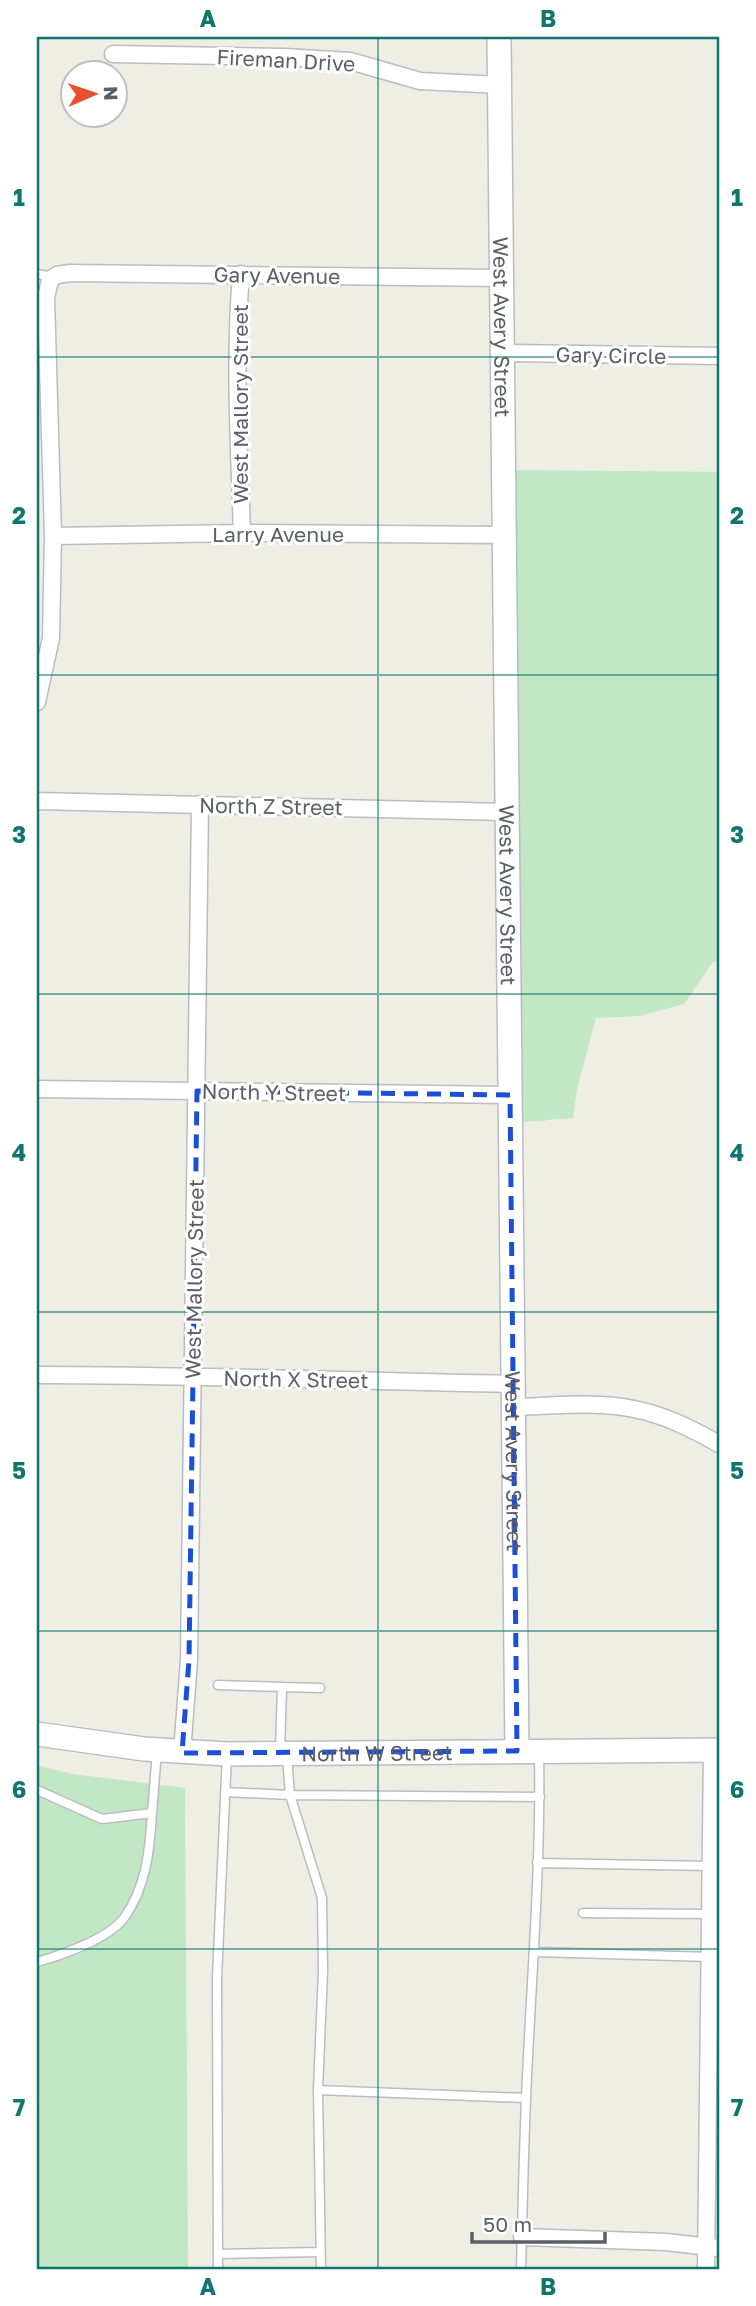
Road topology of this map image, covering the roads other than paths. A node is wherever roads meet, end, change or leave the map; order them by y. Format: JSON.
{"nodes":[{"id":1,"x":499,"y":37,"type":"edge"},
{"id":2,"x":113,"y":54,"type":"dead end"},
{"id":3,"x":499,"y":85,"type":"junction"},
{"id":4,"x":37,"y":274,"type":"edge"},
{"id":5,"x":241,"y":274,"type":"junction"},
{"id":6,"x":501,"y":278,"type":"junction"},
{"id":7,"x":46,"y":285,"type":"edge"},
{"id":8,"x":502,"y":353,"type":"junction"},
{"id":9,"x":719,"y":356,"type":"edge"},
{"id":10,"x":42,"y":379,"type":"edge"},
{"id":11,"x":242,"y":533,"type":"junction"},
{"id":12,"x":503,"y":535,"type":"junction"},
{"id":13,"x":53,"y":536,"type":"junction"},
{"id":14,"x":37,"y":702,"type":"edge"},
{"id":15,"x":37,"y":799,"type":"edge"},
{"id":16,"x":200,"y":804,"type":"junction"},
{"id":17,"x":506,"y":812,"type":"junction"},
{"id":18,"x":37,"y":1089,"type":"edge"},
{"id":19,"x":197,"y":1091,"type":"junction"},
{"id":20,"x":510,"y":1095,"type":"junction"},
{"id":21,"x":37,"y":1375,"type":"edge"},
{"id":22,"x":192,"y":1377,"type":"junction"},
{"id":23,"x":513,"y":1384,"type":"junction"},
{"id":24,"x":514,"y":1407,"type":"junction"},
{"id":25,"x":719,"y":1444,"type":"edge"},
{"id":26,"x":218,"y":1685,"type":"dead end"},
{"id":27,"x":282,"y":1687,"type":"junction"},
{"id":28,"x":320,"y":1688,"type":"dead end"},
{"id":29,"x":37,"y":1734,"type":"edge"},
{"id":30,"x":715,"y":1750,"type":"edge"},
{"id":31,"x":157,"y":1751,"type":"junction"},
{"id":32,"x":528,"y":1751,"type":"junction"},
{"id":33,"x":182,"y":1753,"type":"junction"},
{"id":34,"x":228,"y":1754,"type":"junction"},
{"id":35,"x":284,"y":1754,"type":"junction"},
{"id":36,"x":37,"y":1790,"type":"edge"},
{"id":37,"x":225,"y":1792,"type":"junction"},
{"id":38,"x":290,"y":1795,"type":"junction"},
{"id":39,"x":540,"y":1797,"type":"junction"},
{"id":40,"x":152,"y":1813,"type":"junction"},
{"id":41,"x":537,"y":1863,"type":"junction"},
{"id":42,"x":711,"y":1866,"type":"junction"},
{"id":43,"x":583,"y":1913,"type":"dead end"},
{"id":44,"x":711,"y":1914,"type":"junction"},
{"id":45,"x":536,"y":1952,"type":"junction"},
{"id":46,"x":715,"y":1957,"type":"edge"},
{"id":47,"x":37,"y":1962,"type":"edge"},
{"id":48,"x":318,"y":2090,"type":"junction"},
{"id":49,"x":526,"y":2098,"type":"junction"},
{"id":50,"x":713,"y":2115,"type":"edge"},
{"id":51,"x":522,"y":2238,"type":"junction"},
{"id":52,"x":713,"y":2247,"type":"edge"},
{"id":53,"x":320,"y":2252,"type":"junction"},
{"id":54,"x":218,"y":2255,"type":"junction"},
{"id":55,"x":218,"y":2269,"type":"edge"},
{"id":56,"x":321,"y":2269,"type":"edge"},
{"id":57,"x":521,"y":2269,"type":"edge"},
{"id":58,"x":706,"y":2269,"type":"edge"}],
"edges":[{"from":1,"to":3,"type":"street","name":"West Avery Street"},
{"from":2,"to":3,"type":"street","name":"Fireman Drive"},
{"from":3,"to":6,"type":"street","name":"West Avery Street"},
{"from":4,"to":7,"type":"lane"},
{"from":5,"to":6,"type":"street","name":"Gary Avenue"},
{"from":5,"to":7,"type":"street","name":"Gary Avenue"},
{"from":5,"to":11,"type":"street","name":"West Mallory Street"},
{"from":6,"to":8,"type":"street","name":"West Avery Street"},
{"from":7,"to":10,"type":"street"},
{"from":8,"to":9,"type":"street","name":"Gary Circle"},
{"from":8,"to":12,"type":"street","name":"West Avery Street"},
{"from":10,"to":13,"type":"street"},
{"from":11,"to":12,"type":"street","name":"Larry Avenue"},
{"from":11,"to":13,"type":"street","name":"Larry Avenue"},
{"from":12,"to":17,"type":"street","name":"West Avery Street"},
{"from":13,"to":14,"type":"street"},
{"from":15,"to":16,"type":"street","name":"North Z Street"},
{"from":16,"to":17,"type":"street","name":"North Z Street"},
{"from":16,"to":19,"type":"street","name":"West Mallory Street"},
{"from":17,"to":20,"type":"street","name":"West Avery Street"},
{"from":18,"to":19,"type":"street","name":"North Y Street"},
{"from":19,"to":20,"type":"street","name":"North Y Street"},
{"from":19,"to":22,"type":"street","name":"West Mallory Street"},
{"from":20,"to":23,"type":"street","name":"West Avery Street"},
{"from":21,"to":22,"type":"street","name":"North X Street"},
{"from":22,"to":23,"type":"street","name":"North X Street"},
{"from":22,"to":33,"type":"street","name":"West Mallory Street"},
{"from":23,"to":24,"type":"street","name":"West Avery Street"},
{"from":24,"to":25,"type":"street"},
{"from":24,"to":32,"type":"street","name":"West Avery Street"},
{"from":26,"to":27,"type":"lane"},
{"from":27,"to":28,"type":"lane"},
{"from":27,"to":35,"type":"lane"},
{"from":29,"to":31,"type":"street","name":"North W Street"},
{"from":30,"to":32,"type":"street","name":"North W Street"},
{"from":30,"to":42,"type":"street"},
{"from":31,"to":33,"type":"street","name":"North W Street"},
{"from":31,"to":40,"type":"lane"},
{"from":32,"to":35,"type":"street","name":"North W Street"},
{"from":32,"to":39,"type":"lane"},
{"from":33,"to":34,"type":"street","name":"North W Street"},
{"from":34,"to":35,"type":"street","name":"North W Street"},
{"from":34,"to":37,"type":"lane"},
{"from":35,"to":38,"type":"lane"},
{"from":36,"to":40,"type":"lane"},
{"from":37,"to":38,"type":"lane"},
{"from":37,"to":54,"type":"lane"},
{"from":38,"to":39,"type":"lane"},
{"from":38,"to":48,"type":"lane"},
{"from":39,"to":41,"type":"lane"},
{"from":40,"to":47,"type":"lane"},
{"from":41,"to":42,"type":"lane"},
{"from":41,"to":45,"type":"lane"},
{"from":42,"to":44,"type":"street"},
{"from":43,"to":44,"type":"lane"},
{"from":44,"to":46,"type":"street"},
{"from":45,"to":46,"type":"lane"},
{"from":45,"to":49,"type":"lane"},
{"from":46,"to":50,"type":"street"},
{"from":48,"to":49,"type":"lane"},
{"from":48,"to":53,"type":"lane"},
{"from":49,"to":51,"type":"lane"},
{"from":50,"to":52,"type":"street"},
{"from":51,"to":52,"type":"street"},
{"from":51,"to":57,"type":"lane"},
{"from":52,"to":58,"type":"street"},
{"from":53,"to":54,"type":"lane"},
{"from":53,"to":56,"type":"lane"},
{"from":54,"to":55,"type":"lane"}]}
